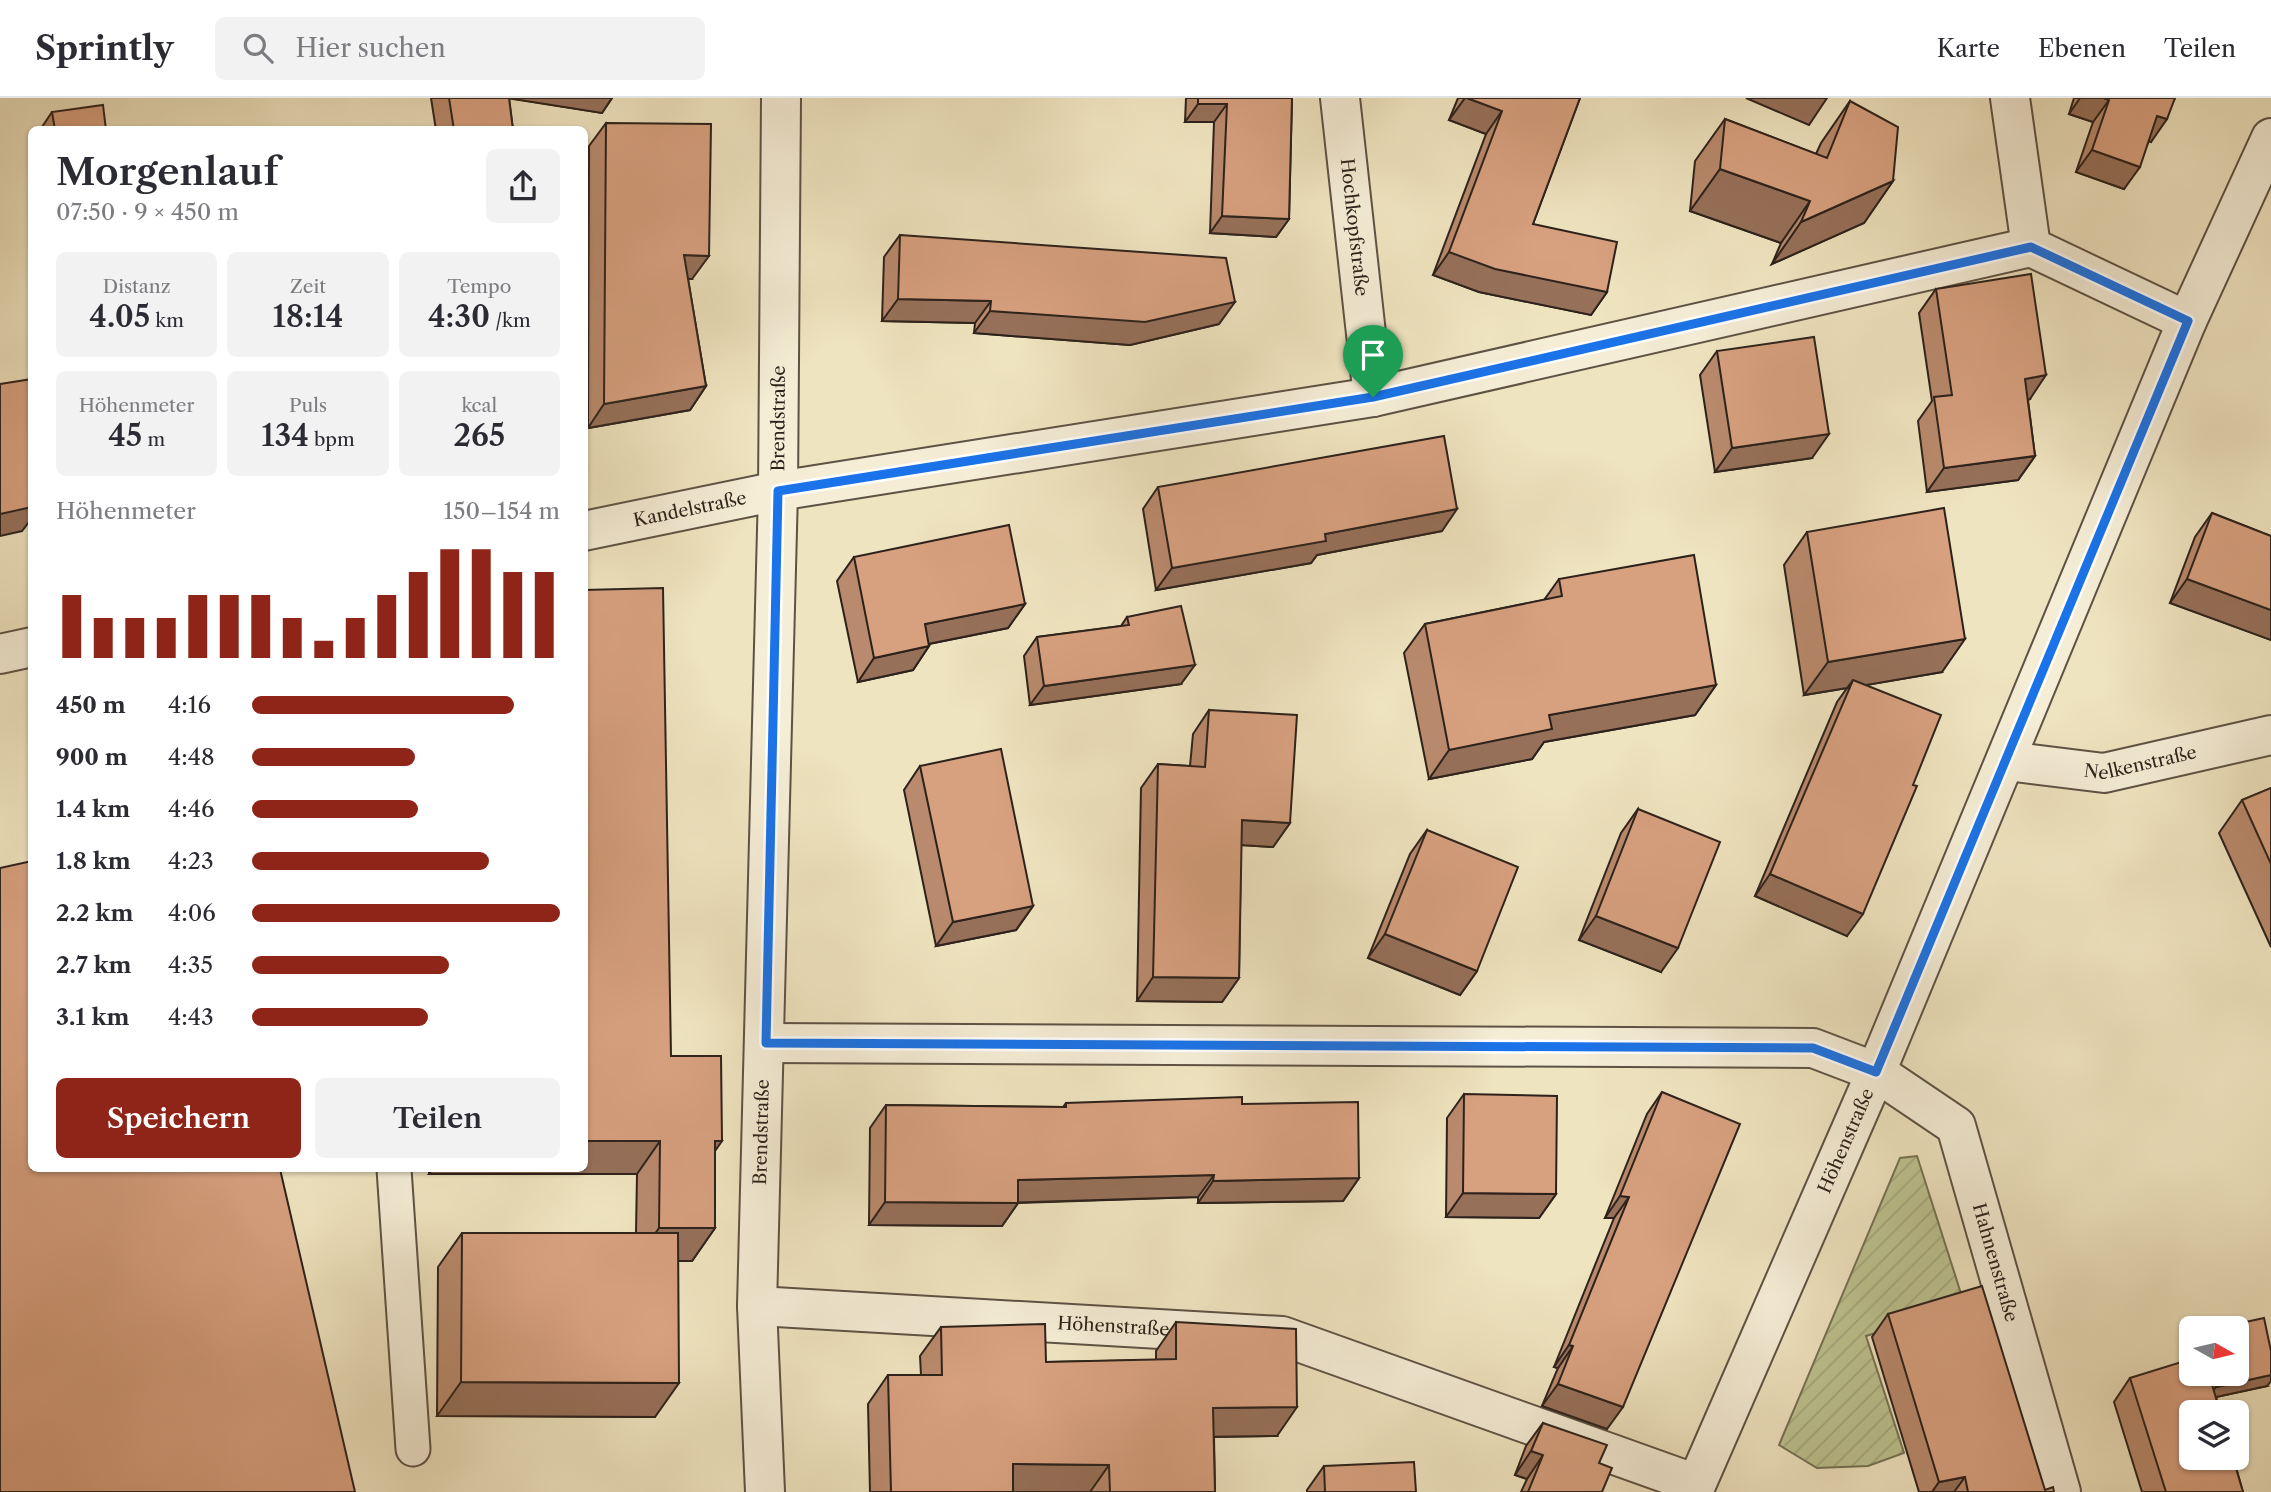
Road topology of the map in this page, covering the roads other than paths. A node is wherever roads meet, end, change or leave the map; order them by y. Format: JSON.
{"nodes":[{"id":1,"x":781,"y":98,"type":"edge"},
{"id":2,"x":1340,"y":98,"type":"edge"},
{"id":3,"x":2010,"y":98,"type":"edge"},
{"id":4,"x":2271,"y":138,"type":"edge"},
{"id":5,"x":2031,"y":247,"type":"junction"},
{"id":6,"x":2188,"y":321,"type":"junction"},
{"id":7,"x":1373,"y":397,"type":"junction"},
{"id":8,"x":778,"y":491,"type":"junction"},
{"id":9,"x":588,"y":530,"type":"edge"},
{"id":10,"x":28,"y":648,"type":"edge"},
{"id":11,"x":0,"y":654,"type":"edge"},
{"id":12,"x":2271,"y":735,"type":"edge"},
{"id":13,"x":2007,"y":761,"type":"junction"},
{"id":14,"x":766,"y":1043,"type":"junction"},
{"id":15,"x":1876,"y":1072,"type":"junction"},
{"id":16,"x":394,"y":1172,"type":"edge"},
{"id":17,"x":757,"y":1307,"type":"junction"},
{"id":18,"x":413,"y":1449,"type":"dead end"},
{"id":19,"x":1695,"y":1488,"type":"edge"},
{"id":20,"x":765,"y":1492,"type":"edge"},
{"id":21,"x":2061,"y":1492,"type":"edge"}],
"edges":[{"from":1,"to":8,"type":"street","name":"Brendstraße"},
{"from":2,"to":7,"type":"street","name":"Hochkopfstraße"},
{"from":3,"to":5,"type":"street"},
{"from":4,"to":6,"type":"street","name":"Höhenstraße"},
{"from":5,"to":6,"type":"street"},
{"from":5,"to":7,"type":"street","name":"Kandelstraße"},
{"from":6,"to":13,"type":"street","name":"Höhenstraße"},
{"from":7,"to":8,"type":"street","name":"Kandelstraße"},
{"from":8,"to":9,"type":"street","name":"Kandelstraße"},
{"from":8,"to":14,"type":"street","name":"Brendstraße"},
{"from":10,"to":11,"type":"street"},
{"from":12,"to":13,"type":"street","name":"Nelkenstraße"},
{"from":13,"to":15,"type":"street","name":"Höhenstraße"},
{"from":14,"to":15,"type":"street","name":"Hahnenstraße"},
{"from":14,"to":17,"type":"street","name":"Brendstraße"},
{"from":15,"to":19,"type":"street","name":"Höhenstraße"},
{"from":15,"to":21,"type":"street","name":"Hahnenstraße"},
{"from":16,"to":18,"type":"lane"},
{"from":17,"to":19,"type":"street","name":"Höhenstraße"},
{"from":17,"to":20,"type":"street","name":"Brendstraße"}]}
